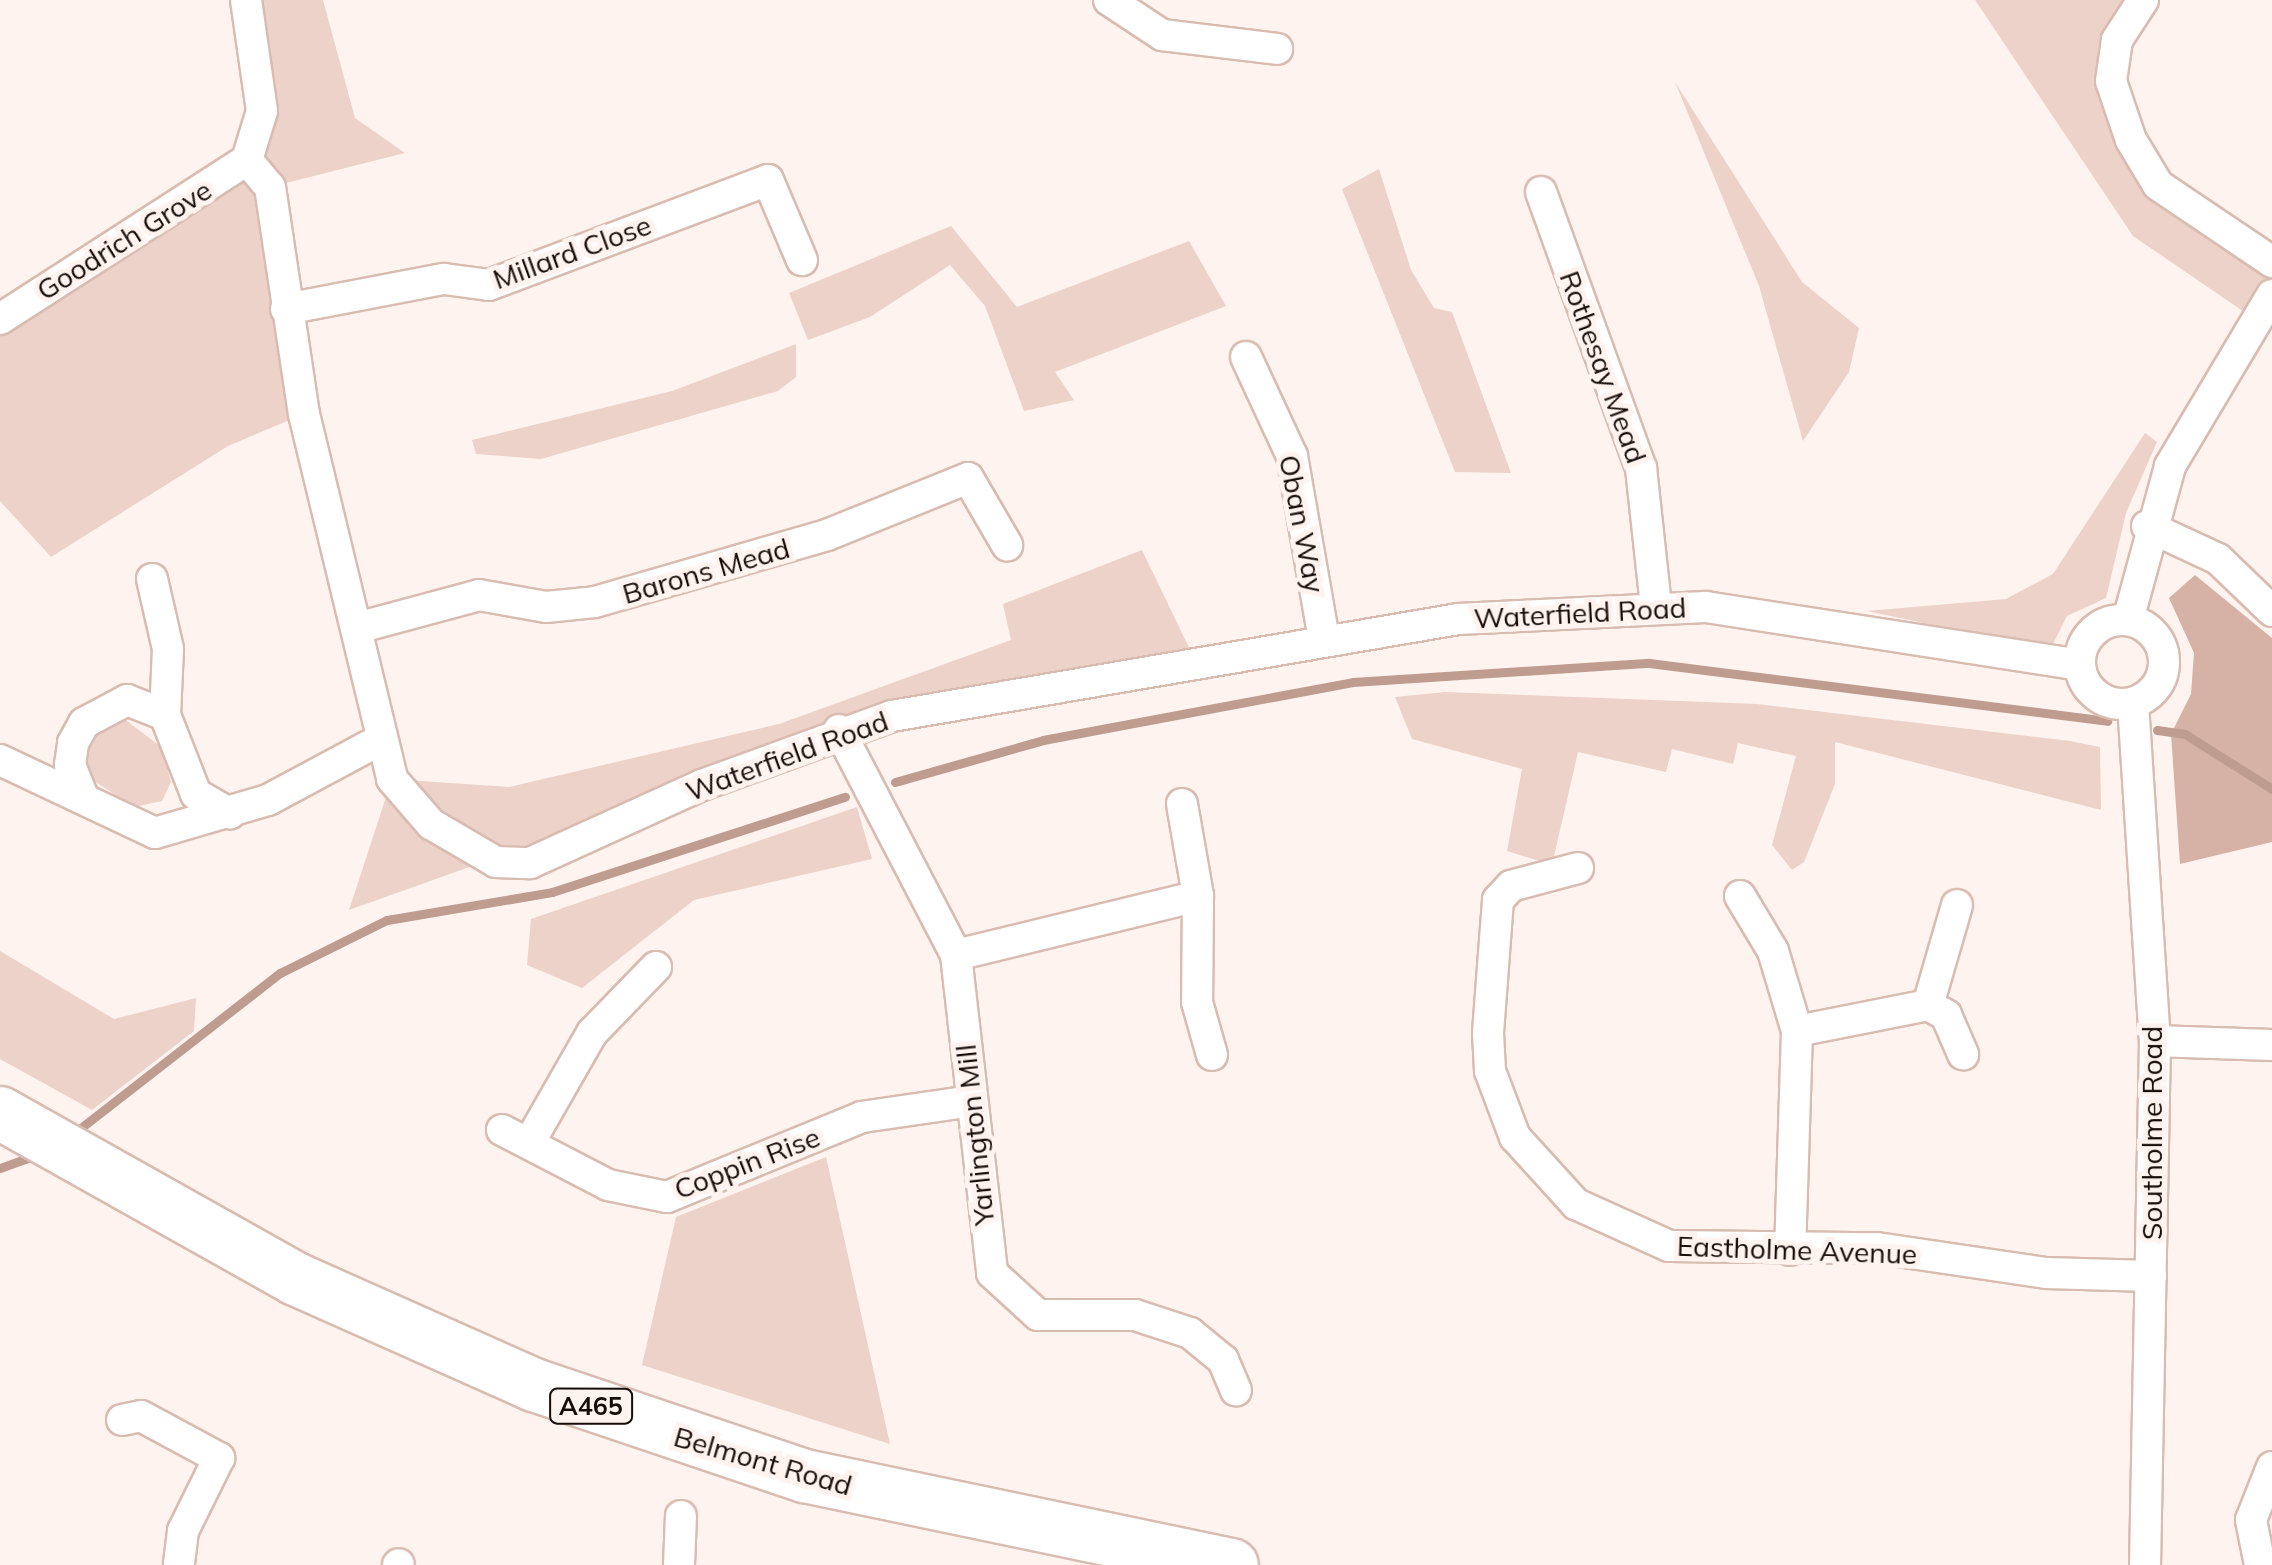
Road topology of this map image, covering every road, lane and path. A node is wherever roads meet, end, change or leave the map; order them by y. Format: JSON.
{"nodes":[{"id":1,"x":246,"y":0,"type":"edge"},
{"id":2,"x":1109,"y":0,"type":"edge"},
{"id":3,"x":2144,"y":0,"type":"edge"},
{"id":4,"x":1276,"y":49,"type":"dead end"},
{"id":5,"x":247,"y":160,"type":"junction"},
{"id":6,"x":1541,"y":192,"type":"dead end"},
{"id":7,"x":802,"y":260,"type":"dead end"},
{"id":8,"x":2272,"y":262,"type":"edge"},
{"id":9,"x":2272,"y":295,"type":"edge"},
{"id":10,"x":286,"y":309,"type":"junction"},
{"id":11,"x":0,"y":319,"type":"edge"},
{"id":12,"x":1246,"y":357,"type":"dead end"},
{"id":13,"x":2148,"y":526,"type":"junction"},
{"id":14,"x":1008,"y":545,"type":"dead end"},
{"id":15,"x":152,"y":579,"type":"dead end"},
{"id":16,"x":2270,"y":604,"type":"edge"},
{"id":17,"x":1656,"y":605,"type":"junction"},
{"id":18,"x":2128,"y":620,"type":"junction"},
{"id":19,"x":356,"y":628,"type":"junction"},
{"id":20,"x":1324,"y":638,"type":"junction"},
{"id":21,"x":2080,"y":665,"type":"junction"},
{"id":22,"x":2133,"y":702,"type":"junction"},
{"id":23,"x":165,"y":715,"type":"junction"},
{"id":24,"x":840,"y":730,"type":"junction"},
{"id":25,"x":380,"y":740,"type":"junction"},
{"id":26,"x":0,"y":760,"type":"edge"},
{"id":27,"x":83,"y":797,"type":"junction"},
{"id":28,"x":1182,"y":804,"type":"dead end"},
{"id":29,"x":230,"y":814,"type":"junction"},
{"id":30,"x":1578,"y":868,"type":"dead end"},
{"id":31,"x":1198,"y":896,"type":"junction"},
{"id":32,"x":1740,"y":896,"type":"dead end"},
{"id":33,"x":1957,"y":905,"type":"dead end"},
{"id":34,"x":956,"y":955,"type":"junction"},
{"id":35,"x":656,"y":967,"type":"dead end"},
{"id":36,"x":1928,"y":1005,"type":"junction"},
{"id":37,"x":1796,"y":1031,"type":"junction"},
{"id":38,"x":2155,"y":1041,"type":"junction"},
{"id":39,"x":2272,"y":1045,"type":"edge"},
{"id":40,"x":1963,"y":1054,"type":"dead end"},
{"id":41,"x":1212,"y":1055,"type":"dead end"},
{"id":42,"x":972,"y":1101,"type":"junction"},
{"id":43,"x":0,"y":1112,"type":"edge"},
{"id":44,"x":1790,"y":1250,"type":"junction"},
{"id":45,"x":2151,"y":1276,"type":"junction"},
{"id":46,"x":1236,"y":1390,"type":"dead end"},
{"id":47,"x":122,"y":1420,"type":"dead end"},
{"id":48,"x":2272,"y":1468,"type":"edge"},
{"id":49,"x":681,"y":1516,"type":"dead end"},
{"id":50,"x":179,"y":1565,"type":"edge"},
{"id":51,"x":679,"y":1565,"type":"edge"},
{"id":52,"x":1232,"y":1565,"type":"edge"},
{"id":53,"x":2145,"y":1565,"type":"edge"},
{"id":54,"x":2260,"y":1565,"type":"edge"}],
"edges":[{"from":1,"to":5,"type":"street"},
{"from":2,"to":4,"type":"street"},
{"from":3,"to":8,"type":"street"},
{"from":5,"to":10,"type":"street","name":"Waterfield Road"},
{"from":5,"to":11,"type":"street","name":"Goodrich Grove"},
{"from":6,"to":17,"type":"street","name":"Rothesay Mead"},
{"from":7,"to":10,"type":"street","name":"Millard Close"},
{"from":9,"to":13,"type":"street"},
{"from":10,"to":19,"type":"street","name":"Waterfield Road"},
{"from":12,"to":20,"type":"street","name":"Oban Way"},
{"from":13,"to":16,"type":"street"},
{"from":13,"to":18,"type":"street"},
{"from":14,"to":19,"type":"street","name":"Barons Mead"},
{"from":15,"to":23,"type":"street"},
{"from":17,"to":20,"type":"street","name":"Waterfield Road"},
{"from":17,"to":21,"type":"street","name":"Waterfield Road"},
{"from":18,"to":21,"type":"street"},
{"from":18,"to":22,"type":"street"},
{"from":19,"to":25,"type":"street","name":"Waterfield Road"},
{"from":20,"to":24,"type":"street","name":"Waterfield Road"},
{"from":21,"to":22,"type":"street"},
{"from":22,"to":38,"type":"street","name":"Southolme Road"},
{"from":23,"to":27,"type":"street"},
{"from":23,"to":29,"type":"street"},
{"from":24,"to":25,"type":"street","name":"Waterfield Road"},
{"from":24,"to":34,"type":"street","name":"Yarlington Mill"},
{"from":25,"to":29,"type":"street"},
{"from":26,"to":27,"type":"street"},
{"from":27,"to":29,"type":"street"},
{"from":28,"to":31,"type":"street"},
{"from":30,"to":44,"type":"street","name":"Eastholme Avenue"},
{"from":31,"to":34,"type":"street"},
{"from":31,"to":41,"type":"street"},
{"from":32,"to":37,"type":"street"},
{"from":33,"to":36,"type":"street"},
{"from":34,"to":42,"type":"street","name":"Yarlington Mill"},
{"from":35,"to":42,"type":"street","name":"Coppin Rise"},
{"from":36,"to":37,"type":"street"},
{"from":36,"to":40,"type":"street"},
{"from":37,"to":44,"type":"street"},
{"from":38,"to":39,"type":"street"},
{"from":38,"to":45,"type":"street","name":"Southolme Road"},
{"from":42,"to":46,"type":"street","name":"Yarlington Mill"},
{"from":43,"to":52,"type":"highway","name":"Belmont Road","number":"A465"},
{"from":44,"to":45,"type":"street","name":"Eastholme Avenue"},
{"from":45,"to":53,"type":"street","name":"Southolme Road"},
{"from":47,"to":50,"type":"street"},
{"from":48,"to":54,"type":"street"},
{"from":49,"to":51,"type":"street"}]}
